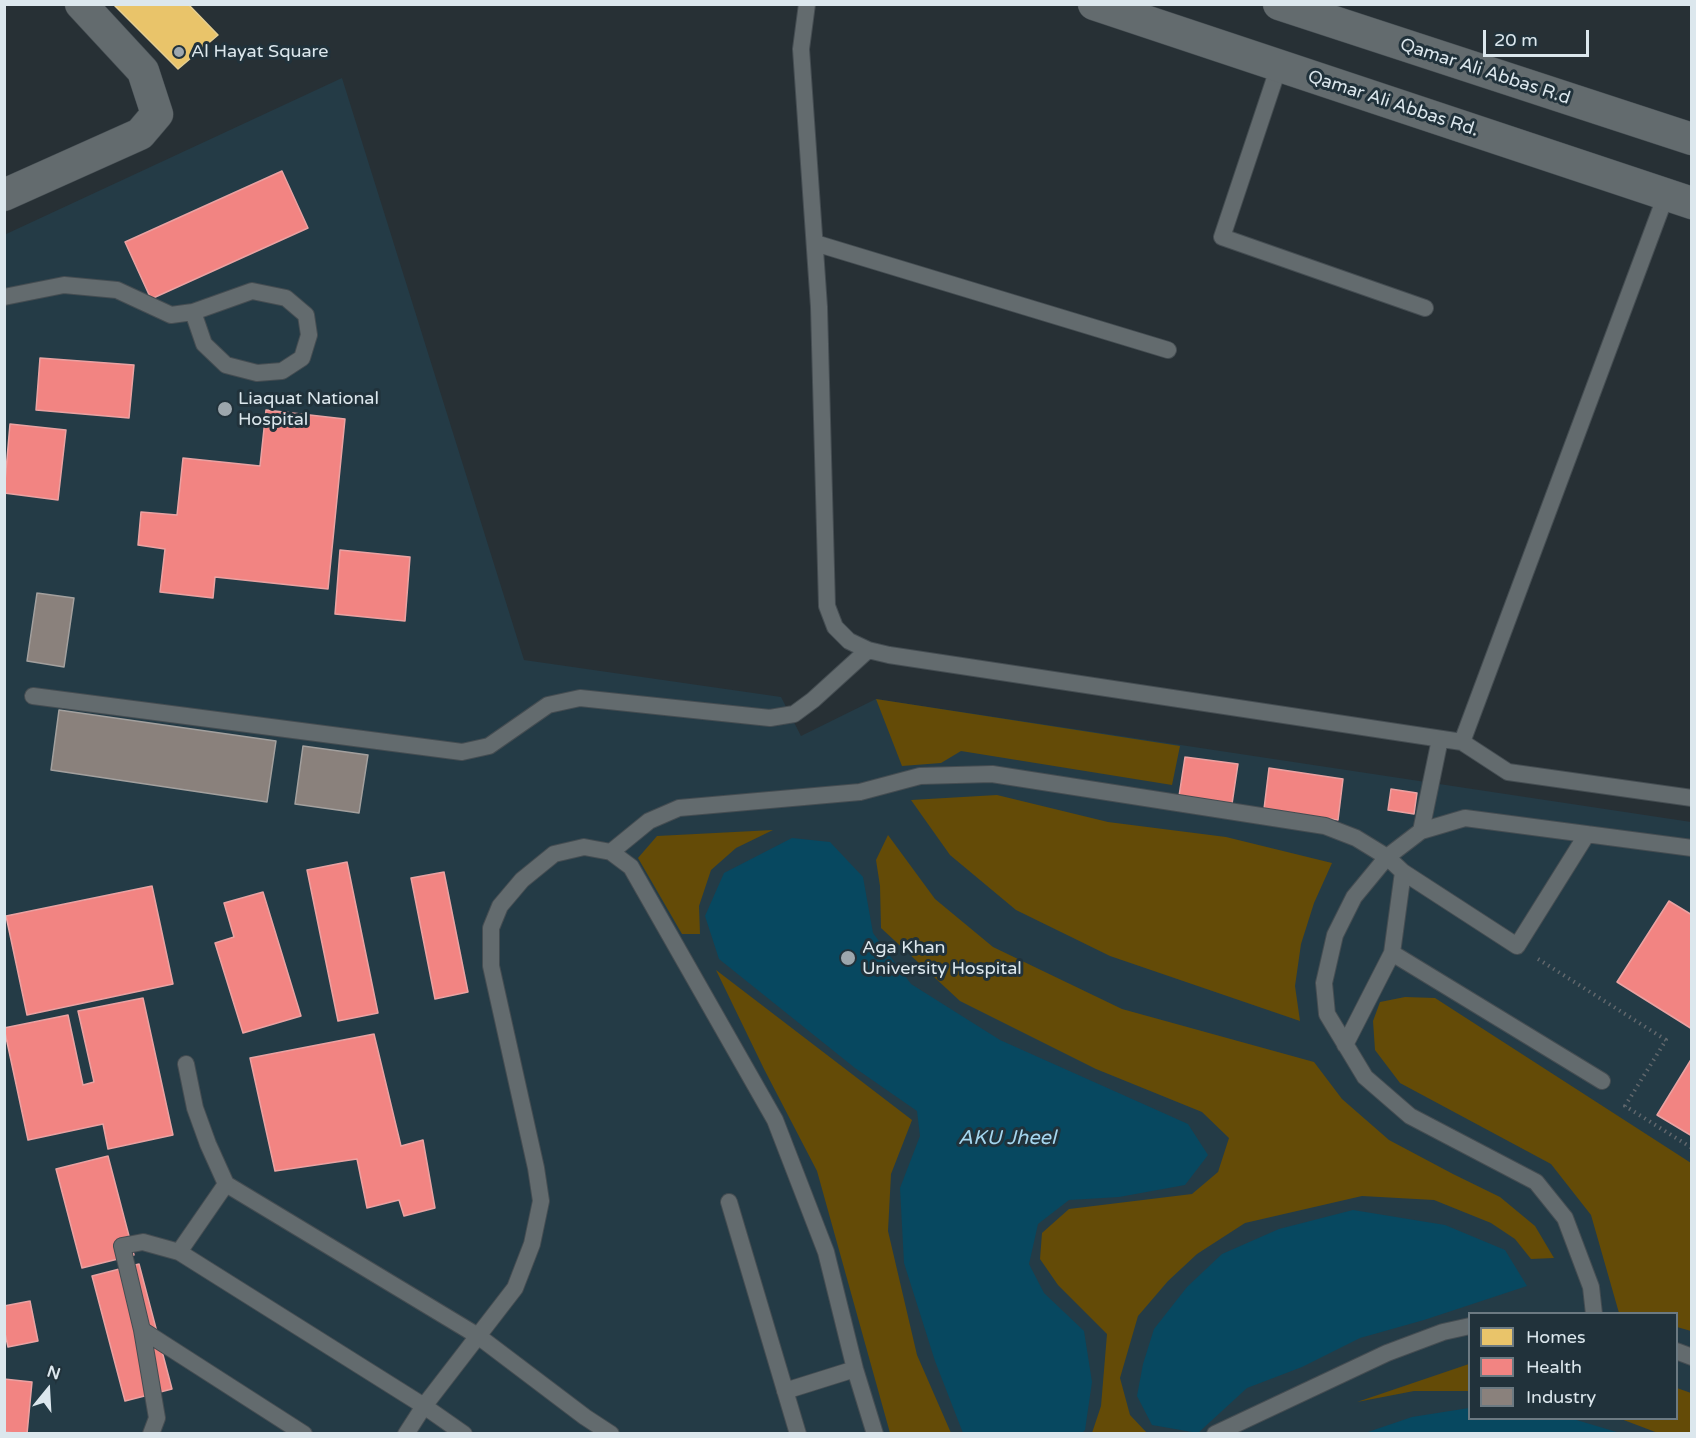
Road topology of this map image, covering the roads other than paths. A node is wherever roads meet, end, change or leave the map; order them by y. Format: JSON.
{"nodes":[{"id":1,"x":81,"y":4,"type":"edge"},
{"id":2,"x":807,"y":4,"type":"edge"},
{"id":3,"x":1094,"y":4,"type":"edge"},
{"id":4,"x":1279,"y":4,"type":"edge"},
{"id":5,"x":1279,"y":66,"type":"junction"},
{"id":6,"x":1692,"y":139,"type":"edge"},
{"id":7,"x":4,"y":195,"type":"edge"},
{"id":8,"x":1679,"y":199,"type":"edge"},
{"id":9,"x":815,"y":243,"type":"junction"},
{"id":10,"x":4,"y":297,"type":"edge"},
{"id":11,"x":1425,"y":308,"type":"dead end"},
{"id":12,"x":193,"y":312,"type":"junction"},
{"id":13,"x":1168,"y":350,"type":"dead end"},
{"id":14,"x":868,"y":650,"type":"junction"},
{"id":15,"x":33,"y":696,"type":"dead end"},
{"id":16,"x":1440,"y":739,"type":"junction"},
{"id":17,"x":1462,"y":742,"type":"junction"},
{"id":18,"x":1692,"y":798,"type":"edge"},
{"id":19,"x":1421,"y":831,"type":"junction"},
{"id":20,"x":1587,"y":834,"type":"junction"},
{"id":21,"x":1692,"y":848,"type":"edge"},
{"id":22,"x":611,"y":852,"type":"junction"},
{"id":23,"x":1387,"y":857,"type":"junction"},
{"id":24,"x":1403,"y":872,"type":"junction"},
{"id":25,"x":1392,"y":953,"type":"junction"},
{"id":26,"x":1345,"y":1045,"type":"junction"},
{"id":27,"x":186,"y":1064,"type":"dead end"},
{"id":28,"x":1602,"y":1081,"type":"dead end"},
{"id":29,"x":226,"y":1184,"type":"junction"},
{"id":30,"x":729,"y":1202,"type":"dead end"},
{"id":31,"x":179,"y":1252,"type":"junction"},
{"id":32,"x":1594,"y":1312,"type":"edge"},
{"id":33,"x":1468,"y":1326,"type":"edge"},
{"id":34,"x":142,"y":1330,"type":"junction"},
{"id":35,"x":478,"y":1336,"type":"junction"},
{"id":36,"x":1678,"y":1351,"type":"edge"},
{"id":37,"x":1692,"y":1357,"type":"edge"},
{"id":38,"x":855,"y":1369,"type":"junction"},
{"id":39,"x":785,"y":1391,"type":"junction"},
{"id":40,"x":424,"y":1406,"type":"junction"},
{"id":41,"x":151,"y":1434,"type":"edge"},
{"id":42,"x":304,"y":1434,"type":"edge"},
{"id":43,"x":406,"y":1434,"type":"edge"},
{"id":44,"x":464,"y":1434,"type":"edge"},
{"id":45,"x":610,"y":1434,"type":"edge"},
{"id":46,"x":798,"y":1434,"type":"edge"},
{"id":47,"x":875,"y":1434,"type":"edge"},
{"id":48,"x":1215,"y":1434,"type":"edge"}],
"edges":[{"from":1,"to":7,"type":"street"},
{"from":2,"to":9,"type":"lane"},
{"from":3,"to":5,"type":"street","name":"Qamar Ali Abbas Rd."},
{"from":4,"to":6,"type":"street","name":"Qamar Ali Abbas R.d"},
{"from":5,"to":8,"type":"street","name":"Qamar Ali Abbas Rd."},
{"from":5,"to":11,"type":"lane"},
{"from":8,"to":17,"type":"lane"},
{"from":9,"to":13,"type":"lane"},
{"from":9,"to":14,"type":"lane"},
{"from":10,"to":12,"type":"lane"},
{"from":12,"to":12,"type":"lane"},
{"from":14,"to":15,"type":"lane"},
{"from":14,"to":16,"type":"lane"},
{"from":16,"to":17,"type":"lane"},
{"from":16,"to":19,"type":"lane"},
{"from":17,"to":18,"type":"lane"},
{"from":19,"to":20,"type":"lane"},
{"from":19,"to":23,"type":"lane"},
{"from":20,"to":21,"type":"lane"},
{"from":20,"to":24,"type":"lane"},
{"from":22,"to":23,"type":"lane"},
{"from":22,"to":35,"type":"lane"},
{"from":22,"to":38,"type":"lane"},
{"from":23,"to":24,"type":"lane"},
{"from":23,"to":26,"type":"lane"},
{"from":24,"to":25,"type":"lane"},
{"from":25,"to":26,"type":"lane"},
{"from":25,"to":28,"type":"lane"},
{"from":26,"to":32,"type":"lane"},
{"from":27,"to":29,"type":"lane"},
{"from":29,"to":31,"type":"lane"},
{"from":29,"to":35,"type":"lane"},
{"from":30,"to":39,"type":"lane"},
{"from":31,"to":34,"type":"lane"},
{"from":31,"to":40,"type":"lane"},
{"from":33,"to":48,"type":"lane"},
{"from":34,"to":41,"type":"lane"},
{"from":34,"to":42,"type":"lane"},
{"from":35,"to":40,"type":"lane"},
{"from":35,"to":45,"type":"lane"},
{"from":36,"to":37,"type":"lane"},
{"from":38,"to":39,"type":"lane"},
{"from":38,"to":47,"type":"lane"},
{"from":39,"to":46,"type":"lane"},
{"from":40,"to":43,"type":"lane"},
{"from":40,"to":44,"type":"lane"}]}
